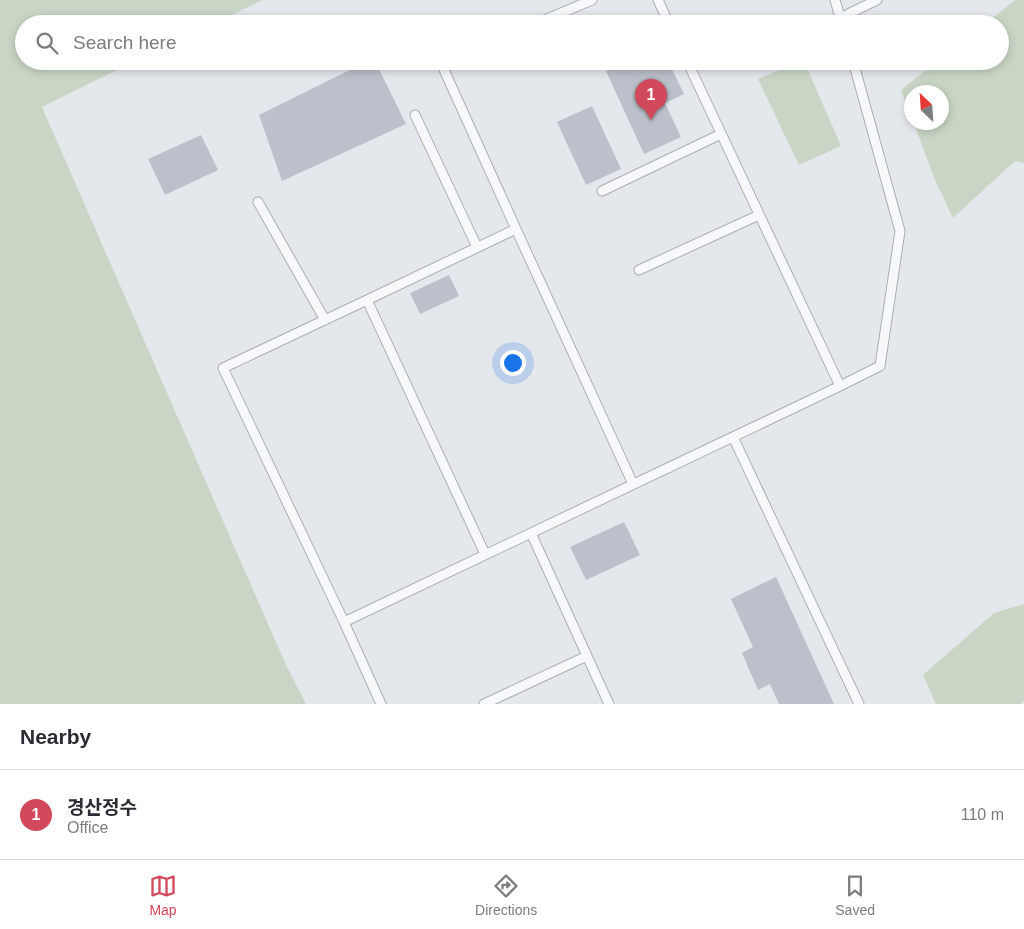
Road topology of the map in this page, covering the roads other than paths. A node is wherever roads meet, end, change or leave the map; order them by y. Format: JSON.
{"nodes":[{"id":1,"x":592,"y":0,"type":"edge"},
{"id":2,"x":658,"y":0,"type":"edge"},
{"id":3,"x":835,"y":0,"type":"edge"},
{"id":4,"x":877,"y":0,"type":"edge"},
{"id":5,"x":556,"y":15,"type":"edge"},
{"id":6,"x":665,"y":15,"type":"edge"},
{"id":7,"x":839,"y":15,"type":"edge"},
{"id":8,"x":851,"y":15,"type":"edge"},
{"id":9,"x":443,"y":70,"type":"edge"},
{"id":10,"x":691,"y":70,"type":"edge"},
{"id":11,"x":855,"y":70,"type":"edge"},
{"id":12,"x":415,"y":115,"type":"dead end"},
{"id":13,"x":721,"y":134,"type":"junction"},
{"id":14,"x":602,"y":191,"type":"dead end"},
{"id":15,"x":258,"y":202,"type":"dead end"},
{"id":16,"x":759,"y":215,"type":"junction"},
{"id":17,"x":516,"y":228,"type":"junction"},
{"id":18,"x":477,"y":247,"type":"junction"},
{"id":19,"x":639,"y":270,"type":"dead end"},
{"id":20,"x":367,"y":300,"type":"junction"},
{"id":21,"x":325,"y":320,"type":"junction"},
{"id":22,"x":840,"y":386,"type":"junction"},
{"id":23,"x":733,"y":437,"type":"junction"},
{"id":24,"x":633,"y":484,"type":"junction"},
{"id":25,"x":531,"y":533,"type":"junction"},
{"id":26,"x":485,"y":554,"type":"junction"},
{"id":27,"x":344,"y":622,"type":"junction"},
{"id":28,"x":587,"y":656,"type":"junction"},
{"id":29,"x":382,"y":704,"type":"edge"},
{"id":30,"x":484,"y":704,"type":"edge"},
{"id":31,"x":609,"y":704,"type":"edge"},
{"id":32,"x":860,"y":704,"type":"edge"}],
"edges":[{"from":1,"to":5,"type":"lane"},
{"from":2,"to":6,"type":"lane"},
{"from":3,"to":7,"type":"lane"},
{"from":4,"to":8,"type":"lane"},
{"from":9,"to":17,"type":"lane"},
{"from":10,"to":13,"type":"lane"},
{"from":11,"to":22,"type":"lane"},
{"from":12,"to":18,"type":"lane"},
{"from":13,"to":14,"type":"lane"},
{"from":13,"to":16,"type":"lane"},
{"from":15,"to":21,"type":"lane"},
{"from":16,"to":19,"type":"lane"},
{"from":16,"to":22,"type":"lane"},
{"from":17,"to":18,"type":"lane"},
{"from":17,"to":24,"type":"lane"},
{"from":18,"to":20,"type":"lane"},
{"from":20,"to":21,"type":"lane"},
{"from":20,"to":26,"type":"lane"},
{"from":21,"to":27,"type":"lane"},
{"from":22,"to":23,"type":"lane"},
{"from":23,"to":24,"type":"lane"},
{"from":23,"to":32,"type":"lane"},
{"from":24,"to":25,"type":"lane"},
{"from":25,"to":26,"type":"lane"},
{"from":25,"to":28,"type":"lane"},
{"from":26,"to":27,"type":"lane"},
{"from":27,"to":29,"type":"lane"},
{"from":28,"to":30,"type":"lane"},
{"from":28,"to":31,"type":"lane"}]}
